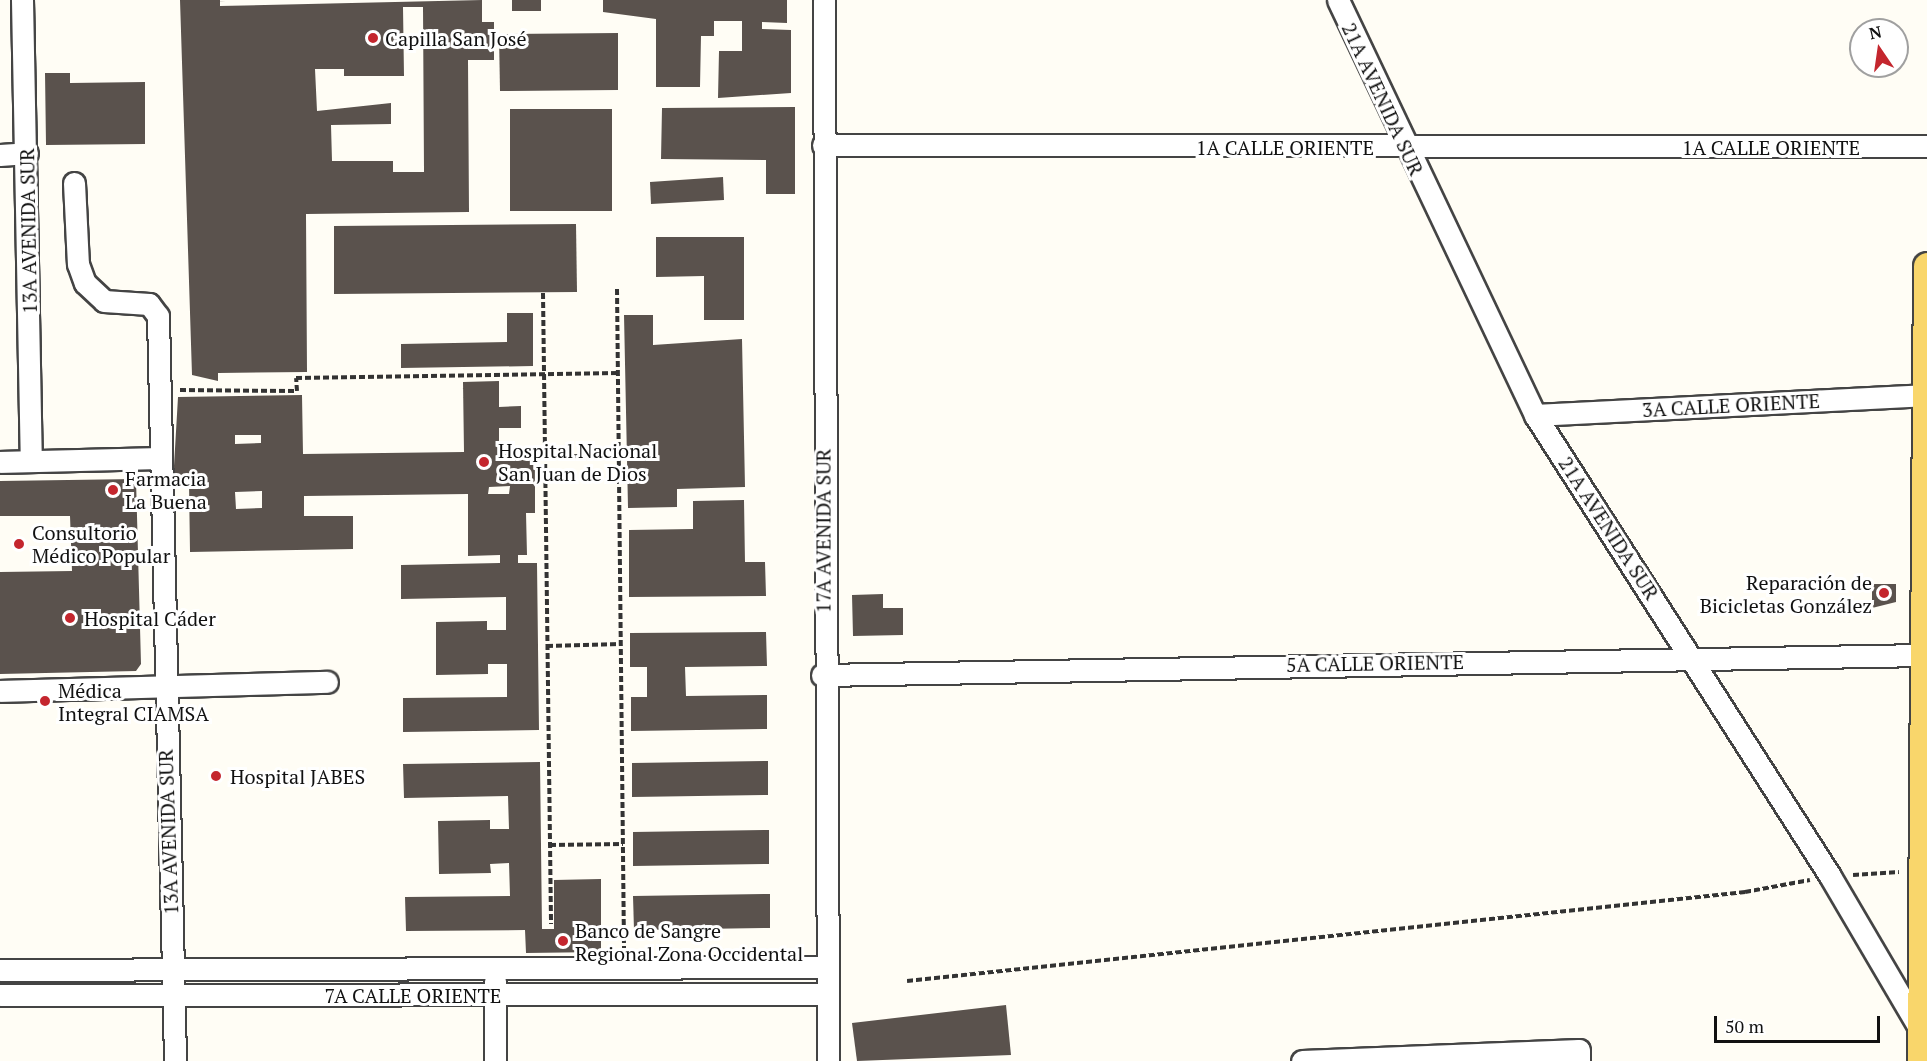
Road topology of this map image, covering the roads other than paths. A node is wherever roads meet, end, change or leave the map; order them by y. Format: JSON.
{"nodes":[{"id":1,"x":22,"y":0,"type":"edge"},
{"id":2,"x":824,"y":0,"type":"edge"},
{"id":3,"x":1338,"y":0,"type":"edge"},
{"id":4,"x":822,"y":145,"type":"junction"},
{"id":5,"x":1927,"y":146,"type":"edge"},
{"id":6,"x":1404,"y":148,"type":"junction"},
{"id":7,"x":27,"y":153,"type":"junction"},
{"id":8,"x":0,"y":155,"type":"edge"},
{"id":9,"x":74,"y":183,"type":"dead end"},
{"id":10,"x":1927,"y":266,"type":"edge"},
{"id":11,"x":1927,"y":395,"type":"edge"},
{"id":12,"x":1535,"y":415,"type":"junction"},
{"id":13,"x":160,"y":458,"type":"junction"},
{"id":14,"x":31,"y":461,"type":"junction"},
{"id":15,"x":0,"y":462,"type":"edge"},
{"id":16,"x":1927,"y":655,"type":"edge"},
{"id":17,"x":1692,"y":656,"type":"junction"},
{"id":18,"x":822,"y":675,"type":"junction"},
{"id":19,"x":327,"y":682,"type":"dead end"},
{"id":20,"x":164,"y":686,"type":"junction"},
{"id":21,"x":0,"y":691,"type":"edge"},
{"id":22,"x":825,"y":968,"type":"junction"},
{"id":23,"x":495,"y":969,"type":"junction"},
{"id":24,"x":0,"y":970,"type":"edge"},
{"id":25,"x":173,"y":970,"type":"junction"},
{"id":26,"x":495,"y":994,"type":"junction"},
{"id":27,"x":826,"y":994,"type":"junction"},
{"id":28,"x":0,"y":995,"type":"edge"},
{"id":29,"x":174,"y":995,"type":"junction"},
{"id":30,"x":1924,"y":1040,"type":"edge"},
{"id":31,"x":1579,"y":1056,"type":"edge"},
{"id":32,"x":175,"y":1061,"type":"edge"},
{"id":33,"x":495,"y":1061,"type":"edge"},
{"id":34,"x":828,"y":1061,"type":"edge"},
{"id":35,"x":1302,"y":1061,"type":"edge"},
{"id":36,"x":1921,"y":1061,"type":"edge"}],
"edges":[{"from":1,"to":7,"type":"street","name":"13A AVENIDA SUR"},
{"from":2,"to":4,"type":"street","name":"17A AVENIDA SUR"},
{"from":3,"to":6,"type":"street","name":"21A AVENIDA SUR"},
{"from":4,"to":6,"type":"street","name":"1A CALLE ORIENTE"},
{"from":4,"to":18,"type":"street","name":"17A AVENIDA SUR"},
{"from":5,"to":6,"type":"street","name":"1A CALLE ORIENTE"},
{"from":6,"to":12,"type":"street","name":"21A AVENIDA SUR"},
{"from":7,"to":8,"type":"street"},
{"from":7,"to":14,"type":"street","name":"13A AVENIDA SUR"},
{"from":9,"to":13,"type":"street","name":"13A AVENIDA SUR"},
{"from":10,"to":11,"type":"main road"},
{"from":11,"to":12,"type":"street","name":"3A CALLE ORIENTE"},
{"from":11,"to":16,"type":"main road"},
{"from":12,"to":17,"type":"street","name":"21A AVENIDA SUR"},
{"from":13,"to":14,"type":"street"},
{"from":13,"to":20,"type":"street","name":"13A AVENIDA SUR"},
{"from":14,"to":15,"type":"street"},
{"from":16,"to":17,"type":"street","name":"5A CALLE ORIENTE"},
{"from":16,"to":30,"type":"main road"},
{"from":17,"to":18,"type":"street","name":"5A CALLE ORIENTE"},
{"from":17,"to":30,"type":"street","name":"21A AVENIDA SUR"},
{"from":18,"to":22,"type":"street","name":"17A AVENIDA SUR"},
{"from":19,"to":20,"type":"street"},
{"from":20,"to":21,"type":"street"},
{"from":20,"to":25,"type":"street","name":"13A AVENIDA SUR"},
{"from":22,"to":23,"type":"street","name":"7A CALLE ORIENTE"},
{"from":22,"to":27,"type":"street","name":"17A AVENIDA SUR"},
{"from":23,"to":25,"type":"street","name":"7A CALLE ORIENTE"},
{"from":23,"to":26,"type":"street"},
{"from":24,"to":25,"type":"street","name":"7A CALLE ORIENTE"},
{"from":25,"to":29,"type":"street","name":"13A AVENIDA SUR"},
{"from":26,"to":27,"type":"street","name":"7A CALLE ORIENTE"},
{"from":26,"to":29,"type":"street","name":"7A CALLE ORIENTE"},
{"from":26,"to":33,"type":"street"},
{"from":27,"to":34,"type":"street","name":"17A AVENIDA SUR"},
{"from":28,"to":29,"type":"street","name":"7A CALLE ORIENTE"},
{"from":29,"to":32,"type":"street","name":"13A AVENIDA SUR"},
{"from":30,"to":36,"type":"main road"},
{"from":31,"to":35,"type":"street"}]}
